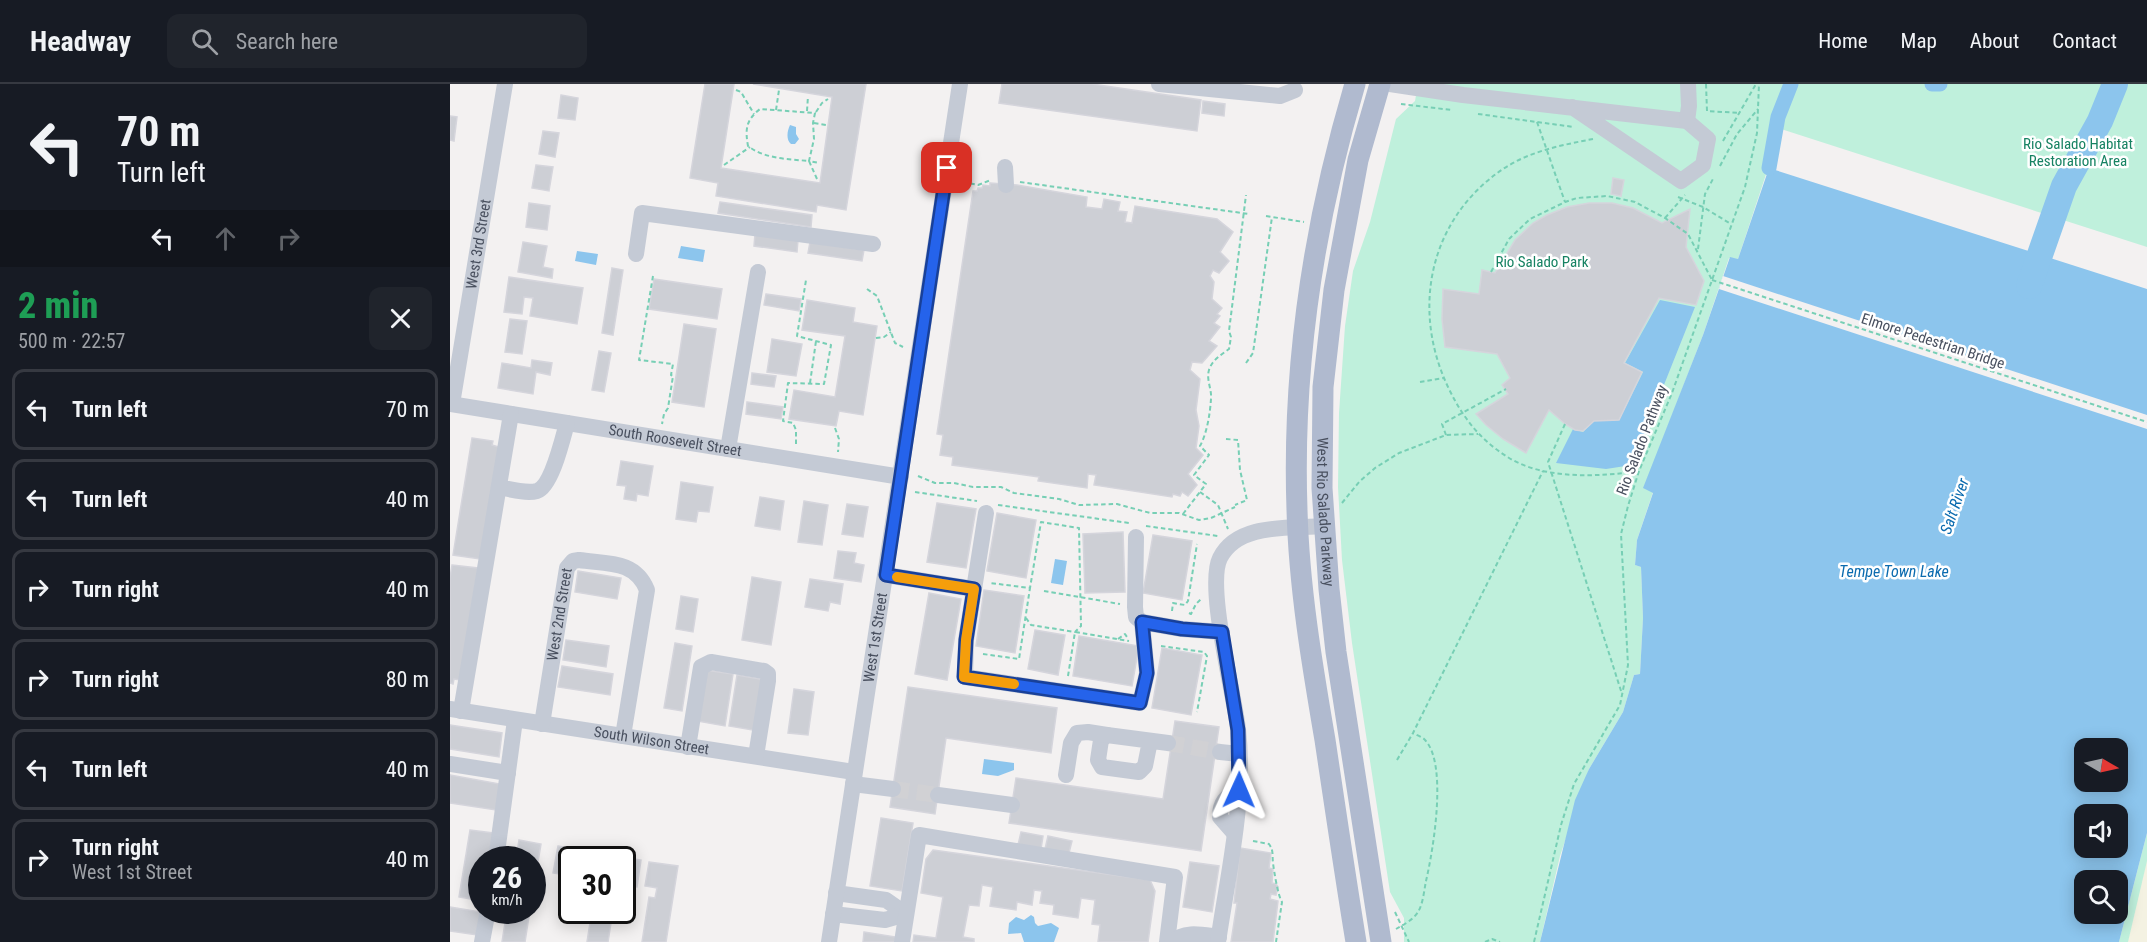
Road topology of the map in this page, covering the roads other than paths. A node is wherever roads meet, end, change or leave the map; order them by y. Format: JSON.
{"nodes":[{"id":1,"x":505,"y":84,"type":"edge"},
{"id":2,"x":960,"y":84,"type":"edge"},
{"id":3,"x":1159,"y":84,"type":"edge"},
{"id":4,"x":1355,"y":84,"type":"edge"},
{"id":5,"x":1380,"y":84,"type":"edge"},
{"id":6,"x":1390,"y":84,"type":"edge"},
{"id":7,"x":1688,"y":84,"type":"edge"},
{"id":8,"x":1183,"y":85,"type":"edge"},
{"id":9,"x":1294,"y":90,"type":"dead end"},
{"id":10,"x":1572,"y":107,"type":"junction"},
{"id":11,"x":1687,"y":121,"type":"junction"},
{"id":12,"x":873,"y":244,"type":"dead end"},
{"id":13,"x":636,"y":254,"type":"dead end"},
{"id":14,"x":758,"y":272,"type":"dead end"},
{"id":15,"x":451,"y":404,"type":"edge"},
{"id":16,"x":511,"y":414,"type":"junction"},
{"id":17,"x":567,"y":423,"type":"junction"},
{"id":18,"x":728,"y":448,"type":"junction"},
{"id":19,"x":909,"y":476,"type":"junction"},
{"id":20,"x":499,"y":487,"type":"junction"},
{"id":21,"x":984,"y":506,"type":"road end"},
{"id":22,"x":1324,"y":526,"type":"junction"},
{"id":23,"x":1298,"y":528,"type":"junction"},
{"id":24,"x":1139,"y":529,"type":"road end"},
{"id":25,"x":886,"y":575,"type":"junction"},
{"id":26,"x":975,"y":584,"type":"junction"},
{"id":27,"x":1138,"y":614,"type":"junction"},
{"id":28,"x":1222,"y":632,"type":"junction"},
{"id":29,"x":456,"y":710,"type":"edge"},
{"id":30,"x":515,"y":720,"type":"junction"},
{"id":31,"x":542,"y":724,"type":"junction"},
{"id":32,"x":1107,"y":735,"type":"junction"},
{"id":33,"x":623,"y":736,"type":"junction"},
{"id":34,"x":1150,"y":741,"type":"junction"},
{"id":35,"x":1168,"y":743,"type":"tunnel mouth"},
{"id":36,"x":688,"y":747,"type":"junction"},
{"id":37,"x":1220,"y":752,"type":"tunnel mouth"},
{"id":38,"x":1239,"y":754,"type":"junction"},
{"id":39,"x":756,"y":756,"type":"junction"},
{"id":40,"x":450,"y":765,"type":"edge"},
{"id":41,"x":508,"y":773,"type":"junction"},
{"id":42,"x":1066,"y":775,"type":"dead end"},
{"id":43,"x":854,"y":778,"type":"junction"},
{"id":44,"x":893,"y":789,"type":"tunnel mouth"},
{"id":45,"x":938,"y":795,"type":"tunnel mouth"},
{"id":46,"x":1012,"y":805,"type":"dead end"},
{"id":47,"x":498,"y":846,"type":"edge"},
{"id":48,"x":836,"y":893,"type":"junction"},
{"id":49,"x":833,"y":914,"type":"junction"},
{"id":50,"x":906,"y":914,"type":"junction"},
{"id":51,"x":485,"y":924,"type":"edge"},
{"id":52,"x":1219,"y":939,"type":"edge"},
{"id":53,"x":1381,"y":940,"type":"edge"},
{"id":54,"x":482,"y":942,"type":"edge"},
{"id":55,"x":829,"y":942,"type":"edge"},
{"id":56,"x":902,"y":942,"type":"edge"},
{"id":57,"x":1167,"y":942,"type":"edge"},
{"id":58,"x":1172,"y":942,"type":"edge"},
{"id":59,"x":1356,"y":942,"type":"edge"}],
"edges":[{"from":1,"to":15,"type":"street","name":"West 3rd Street"},
{"from":2,"to":19,"type":"street","name":"West 1st Street"},
{"from":3,"to":8,"type":"street"},
{"from":4,"to":23,"type":"main road","name":"West Rio Salado Parkway"},
{"from":5,"to":22,"type":"main road","name":"West Rio Salado Parkway"},
{"from":6,"to":10,"type":"street"},
{"from":7,"to":11,"type":"street"},
{"from":8,"to":9,"type":"street"},
{"from":10,"to":11,"type":"street"},
{"from":10,"to":11,"type":"street"},
{"from":12,"to":13,"type":"street"},
{"from":14,"to":18,"type":"street"},
{"from":15,"to":16,"type":"street","name":"South Roosevelt Street"},
{"from":16,"to":17,"type":"street","name":"South Roosevelt Street"},
{"from":16,"to":20,"type":"street"},
{"from":17,"to":18,"type":"street","name":"South Roosevelt Street"},
{"from":17,"to":20,"type":"street"},
{"from":18,"to":19,"type":"street","name":"South Roosevelt Street"},
{"from":19,"to":25,"type":"street","name":"West 1st Street"},
{"from":20,"to":29,"type":"street"},
{"from":21,"to":26,"type":"street"},
{"from":22,"to":23,"type":"street"},
{"from":22,"to":53,"type":"main road","name":"West Rio Salado Parkway"},
{"from":23,"to":28,"type":"street"},
{"from":23,"to":59,"type":"main road","name":"West Rio Salado Parkway"},
{"from":24,"to":27,"type":"street"},
{"from":25,"to":26,"type":"street"},
{"from":25,"to":43,"type":"street","name":"West 1st Street"},
{"from":26,"to":27,"type":"street"},
{"from":27,"to":28,"type":"street"},
{"from":28,"to":38,"type":"street"},
{"from":29,"to":30,"type":"street","name":"South Wilson Street"},
{"from":30,"to":31,"type":"street","name":"South Wilson Street"},
{"from":30,"to":41,"type":"street"},
{"from":31,"to":33,"type":"street","name":"South Wilson Street"},
{"from":31,"to":33,"type":"street","name":"West 2nd Street"},
{"from":32,"to":34,"type":"street"},
{"from":32,"to":34,"type":"street"},
{"from":32,"to":42,"type":"street"},
{"from":33,"to":36,"type":"street","name":"South Wilson Street"},
{"from":34,"to":35,"type":"street"},
{"from":36,"to":39,"type":"street","name":"South Wilson Street"},
{"from":36,"to":39,"type":"street"},
{"from":37,"to":38,"type":"street"},
{"from":38,"to":52,"type":"street"},
{"from":39,"to":43,"type":"street","name":"South Wilson Street"},
{"from":40,"to":41,"type":"street"},
{"from":41,"to":47,"type":"street"},
{"from":43,"to":44,"type":"street","name":"South Wilson Street"},
{"from":43,"to":48,"type":"street","name":"West 1st Street"},
{"from":45,"to":46,"type":"street"},
{"from":48,"to":49,"type":"street","name":"West 1st Street"},
{"from":48,"to":50,"type":"street"},
{"from":49,"to":50,"type":"street"},
{"from":49,"to":55,"type":"street","name":"West 1st Street"},
{"from":50,"to":56,"type":"street"},
{"from":50,"to":57,"type":"street"},
{"from":51,"to":54,"type":"street"},
{"from":52,"to":58,"type":"street"}]}
